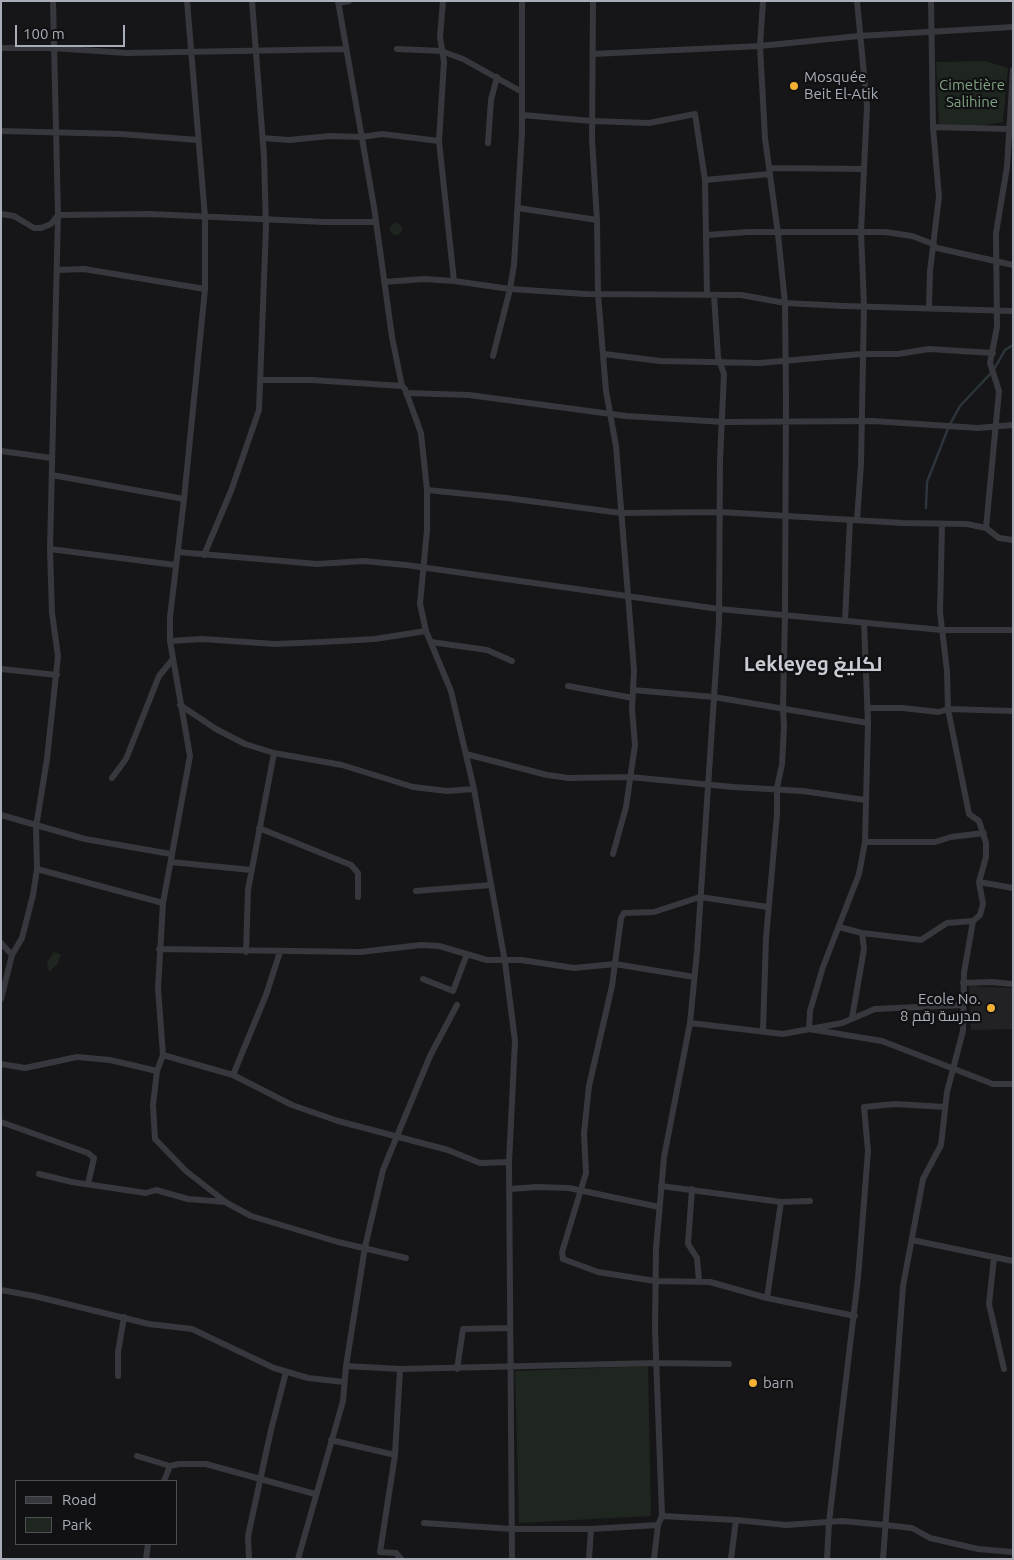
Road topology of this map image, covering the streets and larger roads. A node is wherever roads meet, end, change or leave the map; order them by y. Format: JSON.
{"nodes":[{"id":1,"x":53,"y":1,"type":"edge"},
{"id":2,"x":187,"y":1,"type":"edge"},
{"id":3,"x":252,"y":1,"type":"edge"},
{"id":4,"x":349,"y":1,"type":"edge"},
{"id":5,"x":443,"y":1,"type":"edge"},
{"id":6,"x":522,"y":1,"type":"edge"},
{"id":7,"x":593,"y":1,"type":"edge"},
{"id":8,"x":763,"y":1,"type":"edge"},
{"id":9,"x":857,"y":1,"type":"edge"},
{"id":10,"x":931,"y":1,"type":"edge"},
{"id":11,"x":338,"y":2,"type":"edge"},
{"id":12,"x":1013,"y":27,"type":"edge"},
{"id":13,"x":931,"y":32,"type":"junction"},
{"id":14,"x":859,"y":36,"type":"junction"},
{"id":15,"x":760,"y":46,"type":"junction"},
{"id":16,"x":1,"y":48,"type":"edge"},
{"id":17,"x":52,"y":48,"type":"junction"},
{"id":18,"x":397,"y":48,"type":"dead end"},
{"id":19,"x":346,"y":49,"type":"junction"},
{"id":20,"x":258,"y":50,"type":"junction"},
{"id":21,"x":191,"y":51,"type":"junction"},
{"id":22,"x":441,"y":51,"type":"junction"},
{"id":23,"x":592,"y":54,"type":"junction"},
{"id":24,"x":1013,"y":70,"type":"edge"},
{"id":25,"x":497,"y":77,"type":"junction"},
{"id":26,"x":522,"y":92,"type":"junction"},
{"id":27,"x":522,"y":114,"type":"junction"},
{"id":28,"x":592,"y":121,"type":"junction"},
{"id":29,"x":933,"y":127,"type":"junction"},
{"id":30,"x":1008,"y":129,"type":"junction"},
{"id":31,"x":1,"y":131,"type":"edge"},
{"id":32,"x":55,"y":131,"type":"junction"},
{"id":33,"x":362,"y":137,"type":"junction"},
{"id":34,"x":263,"y":138,"type":"junction"},
{"id":35,"x":198,"y":140,"type":"junction"},
{"id":36,"x":439,"y":141,"type":"junction"},
{"id":37,"x":488,"y":143,"type":"dead end"},
{"id":38,"x":864,"y":169,"type":"junction"},
{"id":39,"x":769,"y":171,"type":"junction"},
{"id":40,"x":706,"y":180,"type":"junction"},
{"id":41,"x":518,"y":208,"type":"junction"},
{"id":42,"x":1,"y":214,"type":"edge"},
{"id":43,"x":58,"y":215,"type":"junction"},
{"id":44,"x":205,"y":217,"type":"junction"},
{"id":45,"x":266,"y":220,"type":"junction"},
{"id":46,"x":597,"y":220,"type":"junction"},
{"id":47,"x":376,"y":222,"type":"junction"},
{"id":48,"x":861,"y":232,"type":"junction"},
{"id":49,"x":778,"y":234,"type":"junction"},
{"id":50,"x":707,"y":235,"type":"junction"},
{"id":51,"x":933,"y":244,"type":"junction"},
{"id":52,"x":996,"y":260,"type":"junction"},
{"id":53,"x":1013,"y":265,"type":"edge"},
{"id":54,"x":57,"y":270,"type":"junction"},
{"id":55,"x":454,"y":281,"type":"junction"},
{"id":56,"x":384,"y":282,"type":"junction"},
{"id":57,"x":510,"y":289,"type":"junction"},
{"id":58,"x":205,"y":290,"type":"junction"},
{"id":59,"x":598,"y":294,"type":"junction"},
{"id":60,"x":711,"y":295,"type":"junction"},
{"id":61,"x":785,"y":303,"type":"junction"},
{"id":62,"x":864,"y":306,"type":"junction"},
{"id":63,"x":929,"y":307,"type":"junction"},
{"id":64,"x":997,"y":309,"type":"junction"},
{"id":65,"x":1013,"y":311,"type":"edge"},
{"id":66,"x":993,"y":353,"type":"junction"},
{"id":67,"x":604,"y":354,"type":"junction"},
{"id":68,"x":862,"y":354,"type":"junction"},
{"id":69,"x":493,"y":356,"type":"dead end"},
{"id":70,"x":786,"y":362,"type":"junction"},
{"id":71,"x":721,"y":364,"type":"junction"},
{"id":72,"x":262,"y":380,"type":"junction"},
{"id":73,"x":402,"y":386,"type":"junction"},
{"id":74,"x":406,"y":393,"type":"junction"},
{"id":75,"x":611,"y":414,"type":"junction"},
{"id":76,"x":724,"y":422,"type":"junction"},
{"id":77,"x":862,"y":422,"type":"junction"},
{"id":78,"x":786,"y":423,"type":"junction"},
{"id":79,"x":1013,"y":425,"type":"edge"},
{"id":80,"x":996,"y":428,"type":"junction"},
{"id":81,"x":1,"y":451,"type":"edge"},
{"id":82,"x":52,"y":458,"type":"junction"},
{"id":83,"x":52,"y":475,"type":"junction"},
{"id":84,"x":427,"y":490,"type":"junction"},
{"id":85,"x":184,"y":499,"type":"junction"},
{"id":86,"x":720,"y":512,"type":"junction"},
{"id":87,"x":621,"y":513,"type":"junction"},
{"id":88,"x":784,"y":516,"type":"junction"},
{"id":89,"x":854,"y":520,"type":"junction"},
{"id":90,"x":942,"y":525,"type":"junction"},
{"id":91,"x":986,"y":528,"type":"junction"},
{"id":92,"x":1013,"y":540,"type":"edge"},
{"id":93,"x":50,"y":549,"type":"junction"},
{"id":94,"x":178,"y":552,"type":"junction"},
{"id":95,"x":204,"y":555,"type":"junction"},
{"id":96,"x":175,"y":565,"type":"junction"},
{"id":97,"x":423,"y":568,"type":"junction"},
{"id":98,"x":629,"y":596,"type":"junction"},
{"id":99,"x":719,"y":610,"type":"junction"},
{"id":100,"x":786,"y":614,"type":"junction"},
{"id":101,"x":845,"y":621,"type":"junction"},
{"id":102,"x":864,"y":623,"type":"junction"},
{"id":103,"x":942,"y":630,"type":"junction"},
{"id":104,"x":1013,"y":630,"type":"edge"},
{"id":105,"x":426,"y":631,"type":"junction"},
{"id":106,"x":170,"y":641,"type":"junction"},
{"id":107,"x":431,"y":642,"type":"junction"},
{"id":108,"x":173,"y":659,"type":"junction"},
{"id":109,"x":512,"y":660,"type":"dead end"},
{"id":110,"x":1,"y":669,"type":"edge"},
{"id":111,"x":57,"y":675,"type":"junction"},
{"id":112,"x":568,"y":686,"type":"dead end"},
{"id":113,"x":633,"y":690,"type":"junction"},
{"id":114,"x":714,"y":697,"type":"junction"},
{"id":115,"x":633,"y":698,"type":"junction"},
{"id":116,"x":180,"y":705,"type":"junction"},
{"id":117,"x":783,"y":708,"type":"junction"},
{"id":118,"x":867,"y":708,"type":"junction"},
{"id":119,"x":948,"y":709,"type":"junction"},
{"id":120,"x":1013,"y":711,"type":"edge"},
{"id":121,"x":868,"y":723,"type":"junction"},
{"id":122,"x":274,"y":753,"type":"junction"},
{"id":123,"x":466,"y":754,"type":"junction"},
{"id":124,"x":630,"y":777,"type":"junction"},
{"id":125,"x":112,"y":778,"type":"dead end"},
{"id":126,"x":708,"y":785,"type":"junction"},
{"id":127,"x":777,"y":788,"type":"junction"},
{"id":128,"x":474,"y":789,"type":"junction"},
{"id":129,"x":865,"y":800,"type":"junction"},
{"id":130,"x":1,"y":815,"type":"edge"},
{"id":131,"x":36,"y":827,"type":"junction"},
{"id":132,"x":259,"y":828,"type":"junction"},
{"id":133,"x":984,"y":833,"type":"junction"},
{"id":134,"x":865,"y":842,"type":"junction"},
{"id":135,"x":171,"y":854,"type":"junction"},
{"id":136,"x":613,"y":854,"type":"dead end"},
{"id":137,"x":171,"y":862,"type":"junction"},
{"id":138,"x":37,"y":869,"type":"junction"},
{"id":139,"x":251,"y":870,"type":"junction"},
{"id":140,"x":979,"y":882,"type":"junction"},
{"id":141,"x":491,"y":885,"type":"junction"},
{"id":142,"x":1013,"y":888,"type":"edge"},
{"id":143,"x":416,"y":891,"type":"dead end"},
{"id":144,"x":358,"y":897,"type":"dead end"},
{"id":145,"x":700,"y":897,"type":"junction"},
{"id":146,"x":163,"y":903,"type":"junction"},
{"id":147,"x":768,"y":907,"type":"junction"},
{"id":148,"x":973,"y":920,"type":"junction"},
{"id":149,"x":840,"y":927,"type":"junction"},
{"id":150,"x":862,"y":933,"type":"junction"},
{"id":151,"x":1,"y":943,"type":"edge"},
{"id":152,"x":159,"y":948,"type":"junction"},
{"id":153,"x":246,"y":952,"type":"junction"},
{"id":154,"x":280,"y":952,"type":"junction"},
{"id":155,"x":467,"y":954,"type":"junction"},
{"id":156,"x":12,"y":955,"type":"junction"},
{"id":157,"x":504,"y":962,"type":"junction"},
{"id":158,"x":615,"y":964,"type":"junction"},
{"id":159,"x":694,"y":977,"type":"junction"},
{"id":160,"x":423,"y":979,"type":"dead end"},
{"id":161,"x":963,"y":983,"type":"junction"},
{"id":162,"x":1013,"y":984,"type":"edge"},
{"id":163,"x":1,"y":999,"type":"edge"},
{"id":164,"x":457,"y":1005,"type":"dead end"},
{"id":165,"x":963,"y":1005,"type":"junction"},
{"id":166,"x":852,"y":1018,"type":"junction"},
{"id":167,"x":690,"y":1023,"type":"junction"},
{"id":168,"x":809,"y":1029,"type":"junction"},
{"id":169,"x":764,"y":1031,"type":"junction"},
{"id":170,"x":164,"y":1055,"type":"junction"},
{"id":171,"x":1,"y":1064,"type":"edge"},
{"id":172,"x":954,"y":1068,"type":"junction"},
{"id":173,"x":158,"y":1071,"type":"junction"},
{"id":174,"x":233,"y":1074,"type":"junction"},
{"id":175,"x":1013,"y":1084,"type":"edge"},
{"id":176,"x":945,"y":1107,"type":"junction"},
{"id":177,"x":1,"y":1122,"type":"edge"},
{"id":178,"x":396,"y":1135,"type":"junction"},
{"id":179,"x":509,"y":1162,"type":"junction"},
{"id":180,"x":40,"y":1174,"type":"dead end"},
{"id":181,"x":88,"y":1184,"type":"junction"},
{"id":182,"x":660,"y":1186,"type":"junction"},
{"id":183,"x":510,"y":1188,"type":"junction"},
{"id":184,"x":692,"y":1189,"type":"junction"},
{"id":185,"x":580,"y":1190,"type":"junction"},
{"id":186,"x":227,"y":1202,"type":"junction"},
{"id":187,"x":781,"y":1202,"type":"junction"},
{"id":188,"x":810,"y":1202,"type":"dead end"},
{"id":189,"x":659,"y":1207,"type":"junction"},
{"id":190,"x":912,"y":1240,"type":"junction"},
{"id":191,"x":365,"y":1247,"type":"junction"},
{"id":192,"x":406,"y":1258,"type":"dead end"},
{"id":193,"x":994,"y":1258,"type":"junction"},
{"id":194,"x":1013,"y":1261,"type":"edge"},
{"id":195,"x":655,"y":1280,"type":"junction"},
{"id":196,"x":699,"y":1281,"type":"junction"},
{"id":197,"x":1,"y":1290,"type":"edge"},
{"id":198,"x":767,"y":1298,"type":"junction"},
{"id":199,"x":855,"y":1316,"type":"junction"},
{"id":200,"x":124,"y":1317,"type":"junction"},
{"id":201,"x":509,"y":1328,"type":"junction"},
{"id":202,"x":656,"y":1363,"type":"junction"},
{"id":203,"x":729,"y":1364,"type":"dead end"},
{"id":204,"x":346,"y":1366,"type":"junction"},
{"id":205,"x":511,"y":1366,"type":"junction"},
{"id":206,"x":400,"y":1369,"type":"junction"},
{"id":207,"x":457,"y":1369,"type":"junction"},
{"id":208,"x":1004,"y":1369,"type":"dead end"},
{"id":209,"x":286,"y":1372,"type":"junction"},
{"id":210,"x":118,"y":1376,"type":"dead end"},
{"id":211,"x":344,"y":1382,"type":"junction"},
{"id":212,"x":331,"y":1440,"type":"junction"},
{"id":213,"x":395,"y":1455,"type":"junction"},
{"id":214,"x":138,"y":1456,"type":"dead end"},
{"id":215,"x":170,"y":1466,"type":"junction"},
{"id":216,"x":164,"y":1480,"type":"edge"},
{"id":217,"x":260,"y":1480,"type":"junction"},
{"id":218,"x":315,"y":1494,"type":"junction"},
{"id":219,"x":662,"y":1516,"type":"junction"},
{"id":220,"x":736,"y":1520,"type":"junction"},
{"id":221,"x":829,"y":1522,"type":"junction"},
{"id":222,"x":424,"y":1523,"type":"dead end"},
{"id":223,"x":658,"y":1525,"type":"junction"},
{"id":224,"x":885,"y":1525,"type":"junction"},
{"id":225,"x":512,"y":1529,"type":"junction"},
{"id":226,"x":591,"y":1529,"type":"junction"},
{"id":227,"x":148,"y":1545,"type":"edge"},
{"id":228,"x":1013,"y":1552,"type":"edge"},
{"id":229,"x":146,"y":1559,"type":"edge"},
{"id":230,"x":249,"y":1559,"type":"edge"},
{"id":231,"x":298,"y":1559,"type":"edge"},
{"id":232,"x":401,"y":1559,"type":"edge"},
{"id":233,"x":512,"y":1559,"type":"edge"},
{"id":234,"x":589,"y":1559,"type":"edge"},
{"id":235,"x":654,"y":1559,"type":"edge"},
{"id":236,"x":731,"y":1559,"type":"edge"},
{"id":237,"x":827,"y":1559,"type":"edge"},
{"id":238,"x":882,"y":1559,"type":"edge"}],
"edges":[{"from":1,"to":17,"type":"street"},
{"from":2,"to":21,"type":"street"},
{"from":3,"to":20,"type":"street"},
{"from":4,"to":11,"type":"street"},
{"from":5,"to":22,"type":"street"},
{"from":6,"to":26,"type":"street"},
{"from":7,"to":23,"type":"street"},
{"from":8,"to":15,"type":"street"},
{"from":9,"to":14,"type":"street"},
{"from":10,"to":13,"type":"street"},
{"from":11,"to":19,"type":"street"},
{"from":12,"to":13,"type":"street"},
{"from":13,"to":14,"type":"street"},
{"from":13,"to":29,"type":"street"},
{"from":14,"to":15,"type":"street"},
{"from":14,"to":38,"type":"street"},
{"from":15,"to":23,"type":"street"},
{"from":15,"to":39,"type":"street"},
{"from":16,"to":17,"type":"street"},
{"from":17,"to":21,"type":"street"},
{"from":17,"to":32,"type":"street"},
{"from":18,"to":22,"type":"street"},
{"from":19,"to":20,"type":"street"},
{"from":19,"to":33,"type":"street"},
{"from":20,"to":21,"type":"street"},
{"from":20,"to":34,"type":"street"},
{"from":21,"to":35,"type":"street"},
{"from":22,"to":25,"type":"street"},
{"from":22,"to":36,"type":"street"},
{"from":23,"to":28,"type":"street"},
{"from":24,"to":30,"type":"street"},
{"from":25,"to":26,"type":"street"},
{"from":25,"to":37,"type":"street"},
{"from":26,"to":27,"type":"street"},
{"from":27,"to":28,"type":"street"},
{"from":27,"to":41,"type":"street"},
{"from":28,"to":40,"type":"street"},
{"from":28,"to":46,"type":"street"},
{"from":29,"to":30,"type":"street"},
{"from":29,"to":51,"type":"street"},
{"from":30,"to":52,"type":"street"},
{"from":31,"to":32,"type":"street"},
{"from":32,"to":35,"type":"street"},
{"from":32,"to":43,"type":"street"},
{"from":33,"to":34,"type":"street"},
{"from":33,"to":36,"type":"street"},
{"from":33,"to":47,"type":"street"},
{"from":34,"to":45,"type":"street"},
{"from":35,"to":44,"type":"street"},
{"from":36,"to":55,"type":"street"},
{"from":38,"to":39,"type":"street"},
{"from":38,"to":48,"type":"street"},
{"from":39,"to":40,"type":"street"},
{"from":39,"to":49,"type":"street"},
{"from":40,"to":50,"type":"street"},
{"from":41,"to":46,"type":"street"},
{"from":41,"to":57,"type":"street"},
{"from":42,"to":43,"type":"street"},
{"from":43,"to":44,"type":"street"},
{"from":43,"to":54,"type":"street"},
{"from":44,"to":45,"type":"street"},
{"from":44,"to":58,"type":"street"},
{"from":45,"to":47,"type":"street"},
{"from":45,"to":72,"type":"street"},
{"from":46,"to":59,"type":"street"},
{"from":47,"to":56,"type":"street"},
{"from":48,"to":49,"type":"street"},
{"from":48,"to":51,"type":"street"},
{"from":48,"to":62,"type":"street"},
{"from":49,"to":50,"type":"street"},
{"from":49,"to":61,"type":"street"},
{"from":50,"to":60,"type":"street"},
{"from":51,"to":52,"type":"street"},
{"from":51,"to":63,"type":"street"},
{"from":52,"to":53,"type":"street"},
{"from":52,"to":64,"type":"street"},
{"from":54,"to":58,"type":"street"},
{"from":54,"to":82,"type":"street"},
{"from":55,"to":56,"type":"street"},
{"from":55,"to":57,"type":"street"},
{"from":56,"to":73,"type":"street"},
{"from":57,"to":59,"type":"street"},
{"from":57,"to":69,"type":"street"},
{"from":58,"to":85,"type":"street"},
{"from":59,"to":60,"type":"street"},
{"from":59,"to":67,"type":"street"},
{"from":60,"to":61,"type":"street"},
{"from":60,"to":71,"type":"street"},
{"from":61,"to":62,"type":"street"},
{"from":61,"to":70,"type":"street"},
{"from":62,"to":63,"type":"street"},
{"from":62,"to":68,"type":"street"},
{"from":63,"to":64,"type":"street"},
{"from":64,"to":65,"type":"street"},
{"from":64,"to":66,"type":"street"},
{"from":66,"to":68,"type":"street"},
{"from":66,"to":80,"type":"street"},
{"from":67,"to":71,"type":"street"},
{"from":67,"to":75,"type":"street"},
{"from":68,"to":70,"type":"street"},
{"from":68,"to":77,"type":"street"},
{"from":70,"to":71,"type":"street"},
{"from":70,"to":78,"type":"street"},
{"from":71,"to":76,"type":"street"},
{"from":72,"to":73,"type":"street"},
{"from":72,"to":95,"type":"street"},
{"from":73,"to":74,"type":"street"},
{"from":74,"to":75,"type":"street"},
{"from":74,"to":84,"type":"street"},
{"from":75,"to":76,"type":"street"},
{"from":75,"to":87,"type":"street"},
{"from":76,"to":78,"type":"street"},
{"from":76,"to":86,"type":"street"},
{"from":77,"to":78,"type":"street"},
{"from":77,"to":80,"type":"street"},
{"from":77,"to":89,"type":"street"},
{"from":78,"to":88,"type":"street"},
{"from":79,"to":80,"type":"street"},
{"from":80,"to":91,"type":"street"},
{"from":81,"to":82,"type":"street"},
{"from":82,"to":83,"type":"street"},
{"from":83,"to":85,"type":"street"},
{"from":83,"to":93,"type":"street"},
{"from":84,"to":87,"type":"street"},
{"from":84,"to":97,"type":"street"},
{"from":85,"to":94,"type":"street"},
{"from":86,"to":87,"type":"street"},
{"from":86,"to":88,"type":"street"},
{"from":86,"to":99,"type":"street"},
{"from":87,"to":98,"type":"street"},
{"from":88,"to":89,"type":"street"},
{"from":88,"to":100,"type":"street"},
{"from":89,"to":90,"type":"street"},
{"from":89,"to":101,"type":"street"},
{"from":90,"to":91,"type":"street"},
{"from":90,"to":103,"type":"street"},
{"from":91,"to":92,"type":"street"},
{"from":93,"to":96,"type":"street"},
{"from":93,"to":111,"type":"street"},
{"from":94,"to":95,"type":"street"},
{"from":94,"to":96,"type":"street"},
{"from":95,"to":97,"type":"street"},
{"from":96,"to":106,"type":"street"},
{"from":97,"to":98,"type":"street"},
{"from":97,"to":105,"type":"street"},
{"from":98,"to":99,"type":"street"},
{"from":98,"to":113,"type":"street"},
{"from":99,"to":100,"type":"street"},
{"from":99,"to":114,"type":"street"},
{"from":100,"to":101,"type":"street"},
{"from":100,"to":117,"type":"street"},
{"from":101,"to":102,"type":"street"},
{"from":102,"to":103,"type":"street"},
{"from":102,"to":118,"type":"street"},
{"from":103,"to":104,"type":"street"},
{"from":103,"to":119,"type":"street"},
{"from":105,"to":106,"type":"street"},
{"from":105,"to":107,"type":"street"},
{"from":106,"to":108,"type":"street"},
{"from":107,"to":109,"type":"street"},
{"from":107,"to":123,"type":"street"},
{"from":108,"to":116,"type":"street"},
{"from":108,"to":125,"type":"street"},
{"from":110,"to":111,"type":"street"},
{"from":111,"to":131,"type":"street"},
{"from":112,"to":115,"type":"street"},
{"from":113,"to":114,"type":"street"},
{"from":113,"to":115,"type":"street"},
{"from":114,"to":117,"type":"street"},
{"from":114,"to":126,"type":"street"},
{"from":115,"to":124,"type":"street"},
{"from":116,"to":122,"type":"street"},
{"from":116,"to":135,"type":"street"},
{"from":117,"to":121,"type":"street"},
{"from":117,"to":127,"type":"street"},
{"from":118,"to":119,"type":"street"},
{"from":118,"to":121,"type":"street"},
{"from":119,"to":120,"type":"street"},
{"from":119,"to":133,"type":"street"},
{"from":121,"to":129,"type":"street"},
{"from":122,"to":128,"type":"street"},
{"from":122,"to":132,"type":"street"},
{"from":123,"to":124,"type":"street"},
{"from":123,"to":128,"type":"street"},
{"from":124,"to":126,"type":"street"},
{"from":124,"to":136,"type":"street"},
{"from":126,"to":127,"type":"street"},
{"from":126,"to":145,"type":"street"},
{"from":127,"to":129,"type":"street"},
{"from":127,"to":147,"type":"street"},
{"from":128,"to":141,"type":"street"},
{"from":129,"to":134,"type":"street"},
{"from":130,"to":131,"type":"street"},
{"from":131,"to":135,"type":"street"},
{"from":131,"to":138,"type":"street"},
{"from":132,"to":139,"type":"street"},
{"from":132,"to":144,"type":"street"},
{"from":133,"to":134,"type":"street"},
{"from":133,"to":140,"type":"street"},
{"from":134,"to":149,"type":"street"},
{"from":135,"to":137,"type":"street"},
{"from":137,"to":139,"type":"street"},
{"from":137,"to":146,"type":"street"},
{"from":138,"to":146,"type":"street"},
{"from":138,"to":156,"type":"street"},
{"from":139,"to":153,"type":"street"},
{"from":140,"to":142,"type":"street"},
{"from":140,"to":148,"type":"street"},
{"from":141,"to":143,"type":"street"},
{"from":141,"to":157,"type":"street"},
{"from":145,"to":147,"type":"street"},
{"from":145,"to":158,"type":"street"},
{"from":145,"to":159,"type":"street"},
{"from":146,"to":152,"type":"street"},
{"from":147,"to":169,"type":"street"},
{"from":148,"to":150,"type":"street"},
{"from":148,"to":161,"type":"street"},
{"from":149,"to":150,"type":"street"},
{"from":149,"to":168,"type":"street"},
{"from":150,"to":166,"type":"street"},
{"from":151,"to":156,"type":"street"},
{"from":152,"to":153,"type":"street"},
{"from":152,"to":170,"type":"street"},
{"from":153,"to":154,"type":"street"},
{"from":154,"to":155,"type":"street"},
{"from":154,"to":174,"type":"street"},
{"from":155,"to":157,"type":"street"},
{"from":155,"to":160,"type":"street"},
{"from":156,"to":163,"type":"street"},
{"from":157,"to":158,"type":"street"},
{"from":157,"to":179,"type":"street"},
{"from":158,"to":159,"type":"street"},
{"from":158,"to":185,"type":"street"},
{"from":159,"to":167,"type":"street"},
{"from":161,"to":162,"type":"street"},
{"from":161,"to":165,"type":"street"},
{"from":164,"to":178,"type":"street"},
{"from":165,"to":166,"type":"street"},
{"from":165,"to":172,"type":"street"},
{"from":166,"to":168,"type":"street"},
{"from":167,"to":169,"type":"street"},
{"from":167,"to":182,"type":"street"},
{"from":168,"to":169,"type":"street"},
{"from":168,"to":172,"type":"street"},
{"from":170,"to":173,"type":"street"},
{"from":170,"to":174,"type":"street"},
{"from":171,"to":173,"type":"street"},
{"from":172,"to":175,"type":"street"},
{"from":172,"to":176,"type":"street"},
{"from":173,"to":186,"type":"street"},
{"from":174,"to":178,"type":"street"},
{"from":176,"to":190,"type":"street"},
{"from":176,"to":199,"type":"street"},
{"from":177,"to":181,"type":"street"},
{"from":178,"to":179,"type":"street"},
{"from":178,"to":191,"type":"street"},
{"from":179,"to":183,"type":"street"},
{"from":180,"to":181,"type":"street"},
{"from":181,"to":186,"type":"street"},
{"from":182,"to":184,"type":"street"},
{"from":182,"to":189,"type":"street"},
{"from":183,"to":185,"type":"street"},
{"from":183,"to":201,"type":"street"},
{"from":184,"to":187,"type":"street"},
{"from":184,"to":196,"type":"street"},
{"from":185,"to":189,"type":"street"},
{"from":185,"to":195,"type":"street"},
{"from":186,"to":191,"type":"street"},
{"from":187,"to":188,"type":"street"},
{"from":187,"to":198,"type":"street"},
{"from":189,"to":195,"type":"street"},
{"from":190,"to":193,"type":"street"},
{"from":190,"to":224,"type":"street"},
{"from":191,"to":192,"type":"street"},
{"from":191,"to":204,"type":"street"},
{"from":193,"to":194,"type":"street"},
{"from":193,"to":208,"type":"street"},
{"from":195,"to":196,"type":"street"},
{"from":195,"to":202,"type":"street"},
{"from":196,"to":198,"type":"street"},
{"from":197,"to":200,"type":"street"},
{"from":198,"to":199,"type":"street"},
{"from":199,"to":221,"type":"street"},
{"from":200,"to":209,"type":"street"},
{"from":200,"to":210,"type":"street"},
{"from":201,"to":205,"type":"street"},
{"from":201,"to":207,"type":"street"},
{"from":202,"to":203,"type":"street"},
{"from":202,"to":205,"type":"street"},
{"from":202,"to":219,"type":"street"},
{"from":204,"to":206,"type":"street"},
{"from":204,"to":211,"type":"street"},
{"from":205,"to":207,"type":"street"},
{"from":205,"to":225,"type":"street"},
{"from":206,"to":207,"type":"street"},
{"from":206,"to":213,"type":"street"},
{"from":209,"to":211,"type":"street"},
{"from":209,"to":217,"type":"street"},
{"from":211,"to":212,"type":"street"},
{"from":212,"to":213,"type":"street"},
{"from":212,"to":218,"type":"street"},
{"from":213,"to":232,"type":"street"},
{"from":214,"to":215,"type":"street"},
{"from":215,"to":216,"type":"street"},
{"from":215,"to":217,"type":"street"},
{"from":217,"to":218,"type":"street"},
{"from":217,"to":230,"type":"street"},
{"from":218,"to":231,"type":"street"},
{"from":219,"to":220,"type":"street"},
{"from":219,"to":223,"type":"street"},
{"from":220,"to":221,"type":"street"},
{"from":220,"to":236,"type":"street"},
{"from":221,"to":224,"type":"street"},
{"from":221,"to":237,"type":"street"},
{"from":222,"to":225,"type":"street"},
{"from":223,"to":226,"type":"street"},
{"from":223,"to":235,"type":"street"},
{"from":224,"to":228,"type":"street"},
{"from":224,"to":238,"type":"street"},
{"from":225,"to":226,"type":"street"},
{"from":225,"to":233,"type":"street"},
{"from":226,"to":234,"type":"street"},
{"from":227,"to":229,"type":"street"}]}
